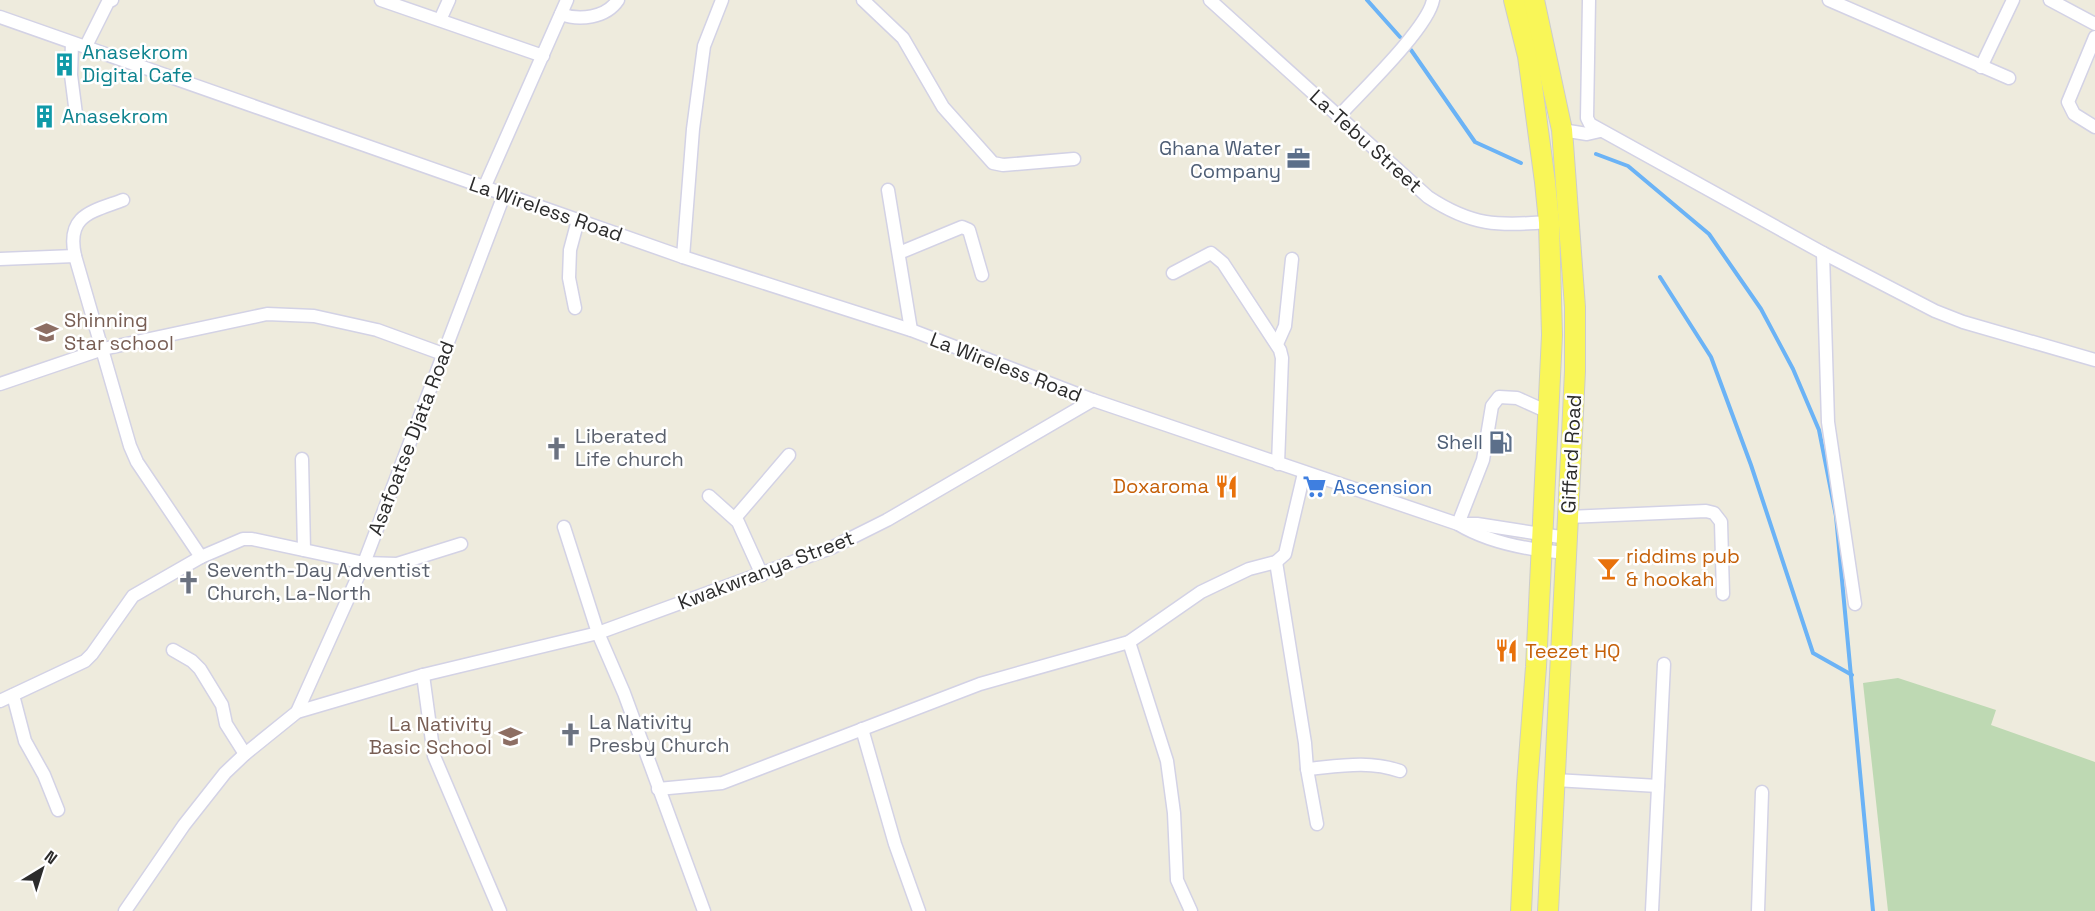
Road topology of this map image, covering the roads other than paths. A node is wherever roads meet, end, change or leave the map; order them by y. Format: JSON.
{"nodes":[{"id":1,"x":112,"y":0,"type":"edge"},
{"id":2,"x":381,"y":0,"type":"edge"},
{"id":3,"x":449,"y":0,"type":"edge"},
{"id":4,"x":567,"y":0,"type":"edge"},
{"id":5,"x":618,"y":0,"type":"edge"},
{"id":6,"x":722,"y":0,"type":"edge"},
{"id":7,"x":863,"y":0,"type":"edge"},
{"id":8,"x":1210,"y":0,"type":"edge"},
{"id":9,"x":1434,"y":0,"type":"edge"},
{"id":10,"x":1514,"y":0,"type":"edge"},
{"id":11,"x":1534,"y":0,"type":"edge"},
{"id":12,"x":1589,"y":0,"type":"edge"},
{"id":13,"x":1829,"y":0,"type":"edge"},
{"id":14,"x":2013,"y":0,"type":"edge"},
{"id":15,"x":2050,"y":0,"type":"edge"},
{"id":16,"x":561,"y":14,"type":"junction"},
{"id":17,"x":0,"y":17,"type":"edge"},
{"id":18,"x":440,"y":20,"type":"junction"},
{"id":19,"x":2095,"y":24,"type":"edge"},
{"id":20,"x":2095,"y":37,"type":"edge"},
{"id":21,"x":72,"y":44,"type":"junction"},
{"id":22,"x":86,"y":46,"type":"junction"},
{"id":23,"x":543,"y":56,"type":"junction"},
{"id":24,"x":1981,"y":67,"type":"junction"},
{"id":25,"x":2009,"y":78,"type":"dead end"},
{"id":26,"x":76,"y":114,"type":"dead end"},
{"id":27,"x":1339,"y":116,"type":"junction"},
{"id":28,"x":2095,"y":127,"type":"edge"},
{"id":29,"x":1562,"y":130,"type":"junction"},
{"id":30,"x":1600,"y":131,"type":"junction"},
{"id":31,"x":1074,"y":159,"type":"dead end"},
{"id":32,"x":484,"y":188,"type":"junction"},
{"id":33,"x":888,"y":190,"type":"dead end"},
{"id":34,"x":504,"y":195,"type":"junction"},
{"id":35,"x":123,"y":200,"type":"dead end"},
{"id":36,"x":578,"y":220,"type":"junction"},
{"id":37,"x":1549,"y":222,"type":"junction"},
{"id":38,"x":900,"y":253,"type":"junction"},
{"id":39,"x":1824,"y":253,"type":"junction"},
{"id":40,"x":75,"y":256,"type":"junction"},
{"id":41,"x":683,"y":257,"type":"junction"},
{"id":42,"x":1292,"y":259,"type":"dead end"},
{"id":43,"x":0,"y":260,"type":"edge"},
{"id":44,"x":1173,"y":273,"type":"dead end"},
{"id":45,"x":982,"y":275,"type":"dead end"},
{"id":46,"x":575,"y":308,"type":"dead end"},
{"id":47,"x":911,"y":330,"type":"junction"},
{"id":48,"x":1277,"y":344,"type":"junction"},
{"id":49,"x":103,"y":349,"type":"junction"},
{"id":50,"x":443,"y":354,"type":"junction"},
{"id":51,"x":2095,"y":360,"type":"edge"},
{"id":52,"x":0,"y":384,"type":"edge"},
{"id":53,"x":1094,"y":400,"type":"junction"},
{"id":54,"x":1548,"y":412,"type":"junction"},
{"id":55,"x":789,"y":455,"type":"dead end"},
{"id":56,"x":302,"y":459,"type":"dead end"},
{"id":57,"x":1278,"y":464,"type":"junction"},
{"id":58,"x":1305,"y":473,"type":"junction"},
{"id":59,"x":709,"y":496,"type":"dead end"},
{"id":60,"x":1568,"y":517,"type":"junction"},
{"id":61,"x":735,"y":518,"type":"junction"},
{"id":62,"x":1458,"y":524,"type":"junction"},
{"id":63,"x":564,"y":527,"type":"dead end"},
{"id":64,"x":1541,"y":543,"type":"junction"},
{"id":65,"x":461,"y":544,"type":"dead end"},
{"id":66,"x":1566,"y":545,"type":"junction"},
{"id":67,"x":304,"y":550,"type":"junction"},
{"id":68,"x":201,"y":557,"type":"junction"},
{"id":69,"x":1276,"y":562,"type":"junction"},
{"id":70,"x":364,"y":563,"type":"junction"},
{"id":71,"x":762,"y":575,"type":"junction"},
{"id":72,"x":1723,"y":594,"type":"dead end"},
{"id":73,"x":1855,"y":604,"type":"dead end"},
{"id":74,"x":598,"y":633,"type":"junction"},
{"id":75,"x":1129,"y":642,"type":"junction"},
{"id":76,"x":173,"y":650,"type":"dead end"},
{"id":77,"x":1664,"y":664,"type":"dead end"},
{"id":78,"x":423,"y":675,"type":"junction"},
{"id":79,"x":13,"y":694,"type":"junction"},
{"id":80,"x":0,"y":700,"type":"edge"},
{"id":81,"x":297,"y":712,"type":"junction"},
{"id":82,"x":862,"y":729,"type":"junction"},
{"id":83,"x":244,"y":754,"type":"junction"},
{"id":84,"x":1307,"y":769,"type":"junction"},
{"id":85,"x":1400,"y":771,"type":"dead end"},
{"id":86,"x":1555,"y":780,"type":"junction"},
{"id":87,"x":1658,"y":786,"type":"junction"},
{"id":88,"x":658,"y":789,"type":"junction"},
{"id":89,"x":1762,"y":792,"type":"dead end"},
{"id":90,"x":58,"y":810,"type":"dead end"},
{"id":91,"x":1317,"y":824,"type":"dead end"},
{"id":92,"x":125,"y":911,"type":"edge"},
{"id":93,"x":500,"y":911,"type":"edge"},
{"id":94,"x":705,"y":911,"type":"edge"},
{"id":95,"x":919,"y":911,"type":"edge"},
{"id":96,"x":1191,"y":911,"type":"edge"},
{"id":97,"x":1521,"y":911,"type":"edge"},
{"id":98,"x":1548,"y":911,"type":"edge"},
{"id":99,"x":1652,"y":911,"type":"edge"},
{"id":100,"x":1758,"y":911,"type":"edge"}],
"edges":[{"from":1,"to":22,"type":"street"},
{"from":2,"to":18,"type":"street"},
{"from":3,"to":18,"type":"street"},
{"from":4,"to":16,"type":"street"},
{"from":5,"to":16,"type":"street"},
{"from":6,"to":41,"type":"street"},
{"from":7,"to":31,"type":"street"},
{"from":8,"to":27,"type":"street","name":"La-Tebu Street"},
{"from":9,"to":27,"type":"street"},
{"from":10,"to":37,"type":"main road","name":"Giffard Road"},
{"from":11,"to":29,"type":"main road","name":"Giffard Road"},
{"from":12,"to":30,"type":"street"},
{"from":13,"to":24,"type":"street"},
{"from":14,"to":24,"type":"street"},
{"from":15,"to":19,"type":"street"},
{"from":16,"to":23,"type":"street"},
{"from":17,"to":21,"type":"street","name":"La Wireless Road"},
{"from":18,"to":23,"type":"street"},
{"from":20,"to":28,"type":"street"},
{"from":21,"to":22,"type":"street","name":"La Wireless Road"},
{"from":21,"to":26,"type":"street"},
{"from":22,"to":32,"type":"street","name":"La Wireless Road"},
{"from":23,"to":32,"type":"street"},
{"from":24,"to":25,"type":"street"},
{"from":27,"to":37,"type":"street","name":"La-Tebu Street"},
{"from":29,"to":30,"type":"street"},
{"from":29,"to":60,"type":"main road","name":"Giffard Road"},
{"from":30,"to":39,"type":"street"},
{"from":32,"to":34,"type":"street","name":"La Wireless Road"},
{"from":33,"to":38,"type":"street"},
{"from":34,"to":36,"type":"street","name":"La Wireless Road"},
{"from":34,"to":50,"type":"street","name":"Asafoatse Djata Road"},
{"from":35,"to":40,"type":"street"},
{"from":36,"to":41,"type":"street","name":"La Wireless Road"},
{"from":36,"to":46,"type":"street"},
{"from":37,"to":54,"type":"main road","name":"Giffard Road"},
{"from":38,"to":45,"type":"street"},
{"from":38,"to":47,"type":"street"},
{"from":39,"to":51,"type":"street"},
{"from":39,"to":73,"type":"street"},
{"from":40,"to":43,"type":"street"},
{"from":40,"to":49,"type":"street"},
{"from":41,"to":47,"type":"street","name":"La Wireless Road"},
{"from":42,"to":48,"type":"street"},
{"from":44,"to":48,"type":"street"},
{"from":47,"to":53,"type":"street","name":"La Wireless Road"},
{"from":48,"to":57,"type":"street"},
{"from":49,"to":50,"type":"street"},
{"from":49,"to":52,"type":"street"},
{"from":49,"to":68,"type":"street"},
{"from":50,"to":70,"type":"street","name":"Asafoatse Djata Road"},
{"from":53,"to":57,"type":"street"},
{"from":53,"to":71,"type":"street","name":"Kwakwranya Street"},
{"from":54,"to":62,"type":"street"},
{"from":54,"to":64,"type":"main road","name":"Giffard Road"},
{"from":55,"to":61,"type":"street"},
{"from":56,"to":67,"type":"street"},
{"from":57,"to":58,"type":"street"},
{"from":58,"to":62,"type":"street"},
{"from":58,"to":69,"type":"street"},
{"from":59,"to":61,"type":"street"},
{"from":60,"to":66,"type":"main road","name":"Giffard Road"},
{"from":60,"to":72,"type":"street"},
{"from":61,"to":71,"type":"street"},
{"from":62,"to":64,"type":"street"},
{"from":63,"to":74,"type":"street"},
{"from":64,"to":66,"type":"street"},
{"from":64,"to":97,"type":"main road","name":"Giffard Road"},
{"from":65,"to":70,"type":"street"},
{"from":66,"to":86,"type":"main road","name":"Giffard Road"},
{"from":67,"to":68,"type":"street"},
{"from":67,"to":70,"type":"street"},
{"from":68,"to":79,"type":"street"},
{"from":69,"to":75,"type":"street"},
{"from":69,"to":84,"type":"street"},
{"from":70,"to":81,"type":"street","name":"Asafoatse Djata Road"},
{"from":71,"to":74,"type":"street","name":"Kwakwranya Street"},
{"from":74,"to":78,"type":"street","name":"Kwakwranya Street"},
{"from":74,"to":88,"type":"street"},
{"from":75,"to":82,"type":"street"},
{"from":75,"to":96,"type":"street"},
{"from":76,"to":83,"type":"street"},
{"from":77,"to":87,"type":"street"},
{"from":78,"to":81,"type":"street","name":"Kwakwranya Street"},
{"from":78,"to":93,"type":"street"},
{"from":79,"to":80,"type":"street"},
{"from":79,"to":90,"type":"street"},
{"from":81,"to":83,"type":"street","name":"Kwakwranya Street"},
{"from":82,"to":88,"type":"street"},
{"from":82,"to":95,"type":"street"},
{"from":83,"to":92,"type":"street","name":"Kwakwranya Street"},
{"from":84,"to":85,"type":"street"},
{"from":84,"to":91,"type":"street"},
{"from":86,"to":87,"type":"street"},
{"from":86,"to":98,"type":"main road","name":"Giffard Road"},
{"from":87,"to":99,"type":"street"},
{"from":88,"to":94,"type":"street"},
{"from":89,"to":100,"type":"street"}]}
